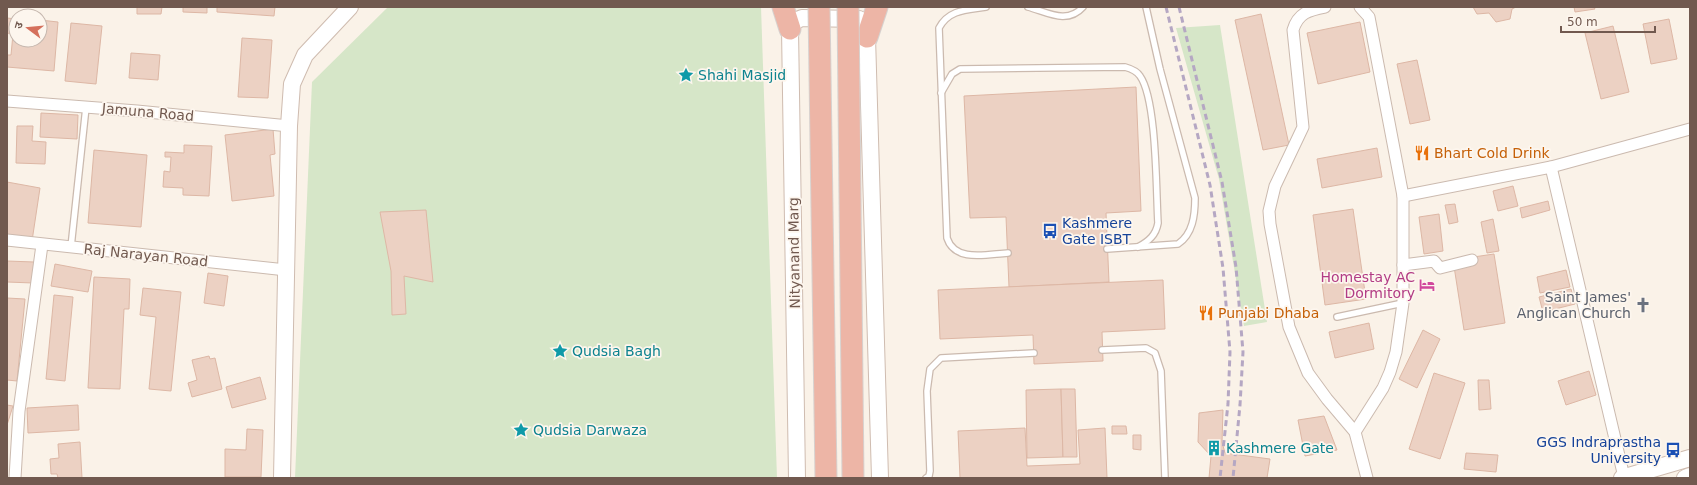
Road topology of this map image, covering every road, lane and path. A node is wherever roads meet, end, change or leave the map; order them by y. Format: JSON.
{"nodes":[{"id":1,"x":350,"y":7,"type":"edge"},
{"id":2,"x":783,"y":7,"type":"edge"},
{"id":3,"x":819,"y":7,"type":"edge"},
{"id":4,"x":848,"y":7,"type":"edge"},
{"id":5,"x":877,"y":7,"type":"edge"},
{"id":6,"x":986,"y":7,"type":"edge"},
{"id":7,"x":1028,"y":7,"type":"edge"},
{"id":8,"x":1084,"y":7,"type":"edge"},
{"id":9,"x":1146,"y":7,"type":"edge"},
{"id":10,"x":1326,"y":7,"type":"edge"},
{"id":11,"x":1360,"y":7,"type":"edge"},
{"id":12,"x":790,"y":29,"type":"junction"},
{"id":13,"x":867,"y":37,"type":"junction"},
{"id":14,"x":941,"y":93,"type":"junction"},
{"id":15,"x":7,"y":101,"type":"edge"},
{"id":16,"x":86,"y":107,"type":"junction"},
{"id":17,"x":289,"y":126,"type":"junction"},
{"id":18,"x":1690,"y":129,"type":"edge"},
{"id":19,"x":1551,"y":167,"type":"junction"},
{"id":20,"x":1403,"y":196,"type":"junction"},
{"id":21,"x":7,"y":240,"type":"edge"},
{"id":22,"x":42,"y":245,"type":"junction"},
{"id":23,"x":71,"y":247,"type":"junction"},
{"id":24,"x":1138,"y":247,"type":"junction"},
{"id":25,"x":1107,"y":249,"type":"dead end"},
{"id":26,"x":1008,"y":253,"type":"dead end"},
{"id":27,"x":1472,"y":260,"type":"dead end"},
{"id":28,"x":1403,"y":265,"type":"junction"},
{"id":29,"x":286,"y":270,"type":"junction"},
{"id":30,"x":1403,"y":302,"type":"junction"},
{"id":31,"x":1338,"y":317,"type":"dead end"},
{"id":32,"x":1102,"y":350,"type":"dead end"},
{"id":33,"x":1034,"y":353,"type":"dead end"},
{"id":34,"x":1355,"y":432,"type":"junction"},
{"id":35,"x":1690,"y":458,"type":"edge"},
{"id":36,"x":1690,"y":476,"type":"edge"},
{"id":37,"x":883,"y":477,"type":"edge"},
{"id":38,"x":15,"y":478,"type":"edge"},
{"id":39,"x":282,"y":478,"type":"edge"},
{"id":40,"x":797,"y":478,"type":"edge"},
{"id":41,"x":826,"y":478,"type":"edge"},
{"id":42,"x":853,"y":478,"type":"edge"},
{"id":43,"x":926,"y":478,"type":"edge"},
{"id":44,"x":1165,"y":478,"type":"edge"},
{"id":45,"x":1368,"y":478,"type":"edge"},
{"id":46,"x":1623,"y":478,"type":"edge"},
{"id":47,"x":1685,"y":478,"type":"edge"}],
"edges":[{"from":1,"to":17,"type":"main road"},
{"from":2,"to":12,"type":"highway"},
{"from":3,"to":41,"type":"highway","bridge":true},
{"from":4,"to":42,"type":"highway","bridge":true},
{"from":5,"to":13,"type":"highway"},
{"from":6,"to":14,"type":"lane"},
{"from":7,"to":8,"type":"lane"},
{"from":9,"to":24,"type":"lane"},
{"from":10,"to":34,"type":"street"},
{"from":11,"to":20,"type":"street"},
{"from":12,"to":13,"type":"main road"},
{"from":12,"to":40,"type":"main road","name":"Nityanand Marg"},
{"from":13,"to":37,"type":"main road"},
{"from":14,"to":24,"type":"lane"},
{"from":14,"to":26,"type":"lane"},
{"from":15,"to":16,"type":"street","name":"Jamuna Road"},
{"from":16,"to":17,"type":"street","name":"Jamuna Road"},
{"from":16,"to":23,"type":"lane"},
{"from":17,"to":29,"type":"main road"},
{"from":18,"to":19,"type":"street"},
{"from":19,"to":20,"type":"street"},
{"from":19,"to":46,"type":"street"},
{"from":20,"to":28,"type":"street"},
{"from":21,"to":22,"type":"street","name":"Raj Narayan Road"},
{"from":22,"to":23,"type":"street","name":"Raj Narayan Road"},
{"from":22,"to":38,"type":"street"},
{"from":23,"to":29,"type":"street","name":"Raj Narayan Road"},
{"from":24,"to":25,"type":"lane"},
{"from":27,"to":28,"type":"street"},
{"from":28,"to":30,"type":"street"},
{"from":29,"to":39,"type":"main road"},
{"from":30,"to":31,"type":"lane"},
{"from":30,"to":34,"type":"street"},
{"from":32,"to":44,"type":"lane"},
{"from":33,"to":43,"type":"lane"},
{"from":34,"to":45,"type":"street"},
{"from":35,"to":46,"type":"main road"},
{"from":36,"to":47,"type":"main road"}]}
